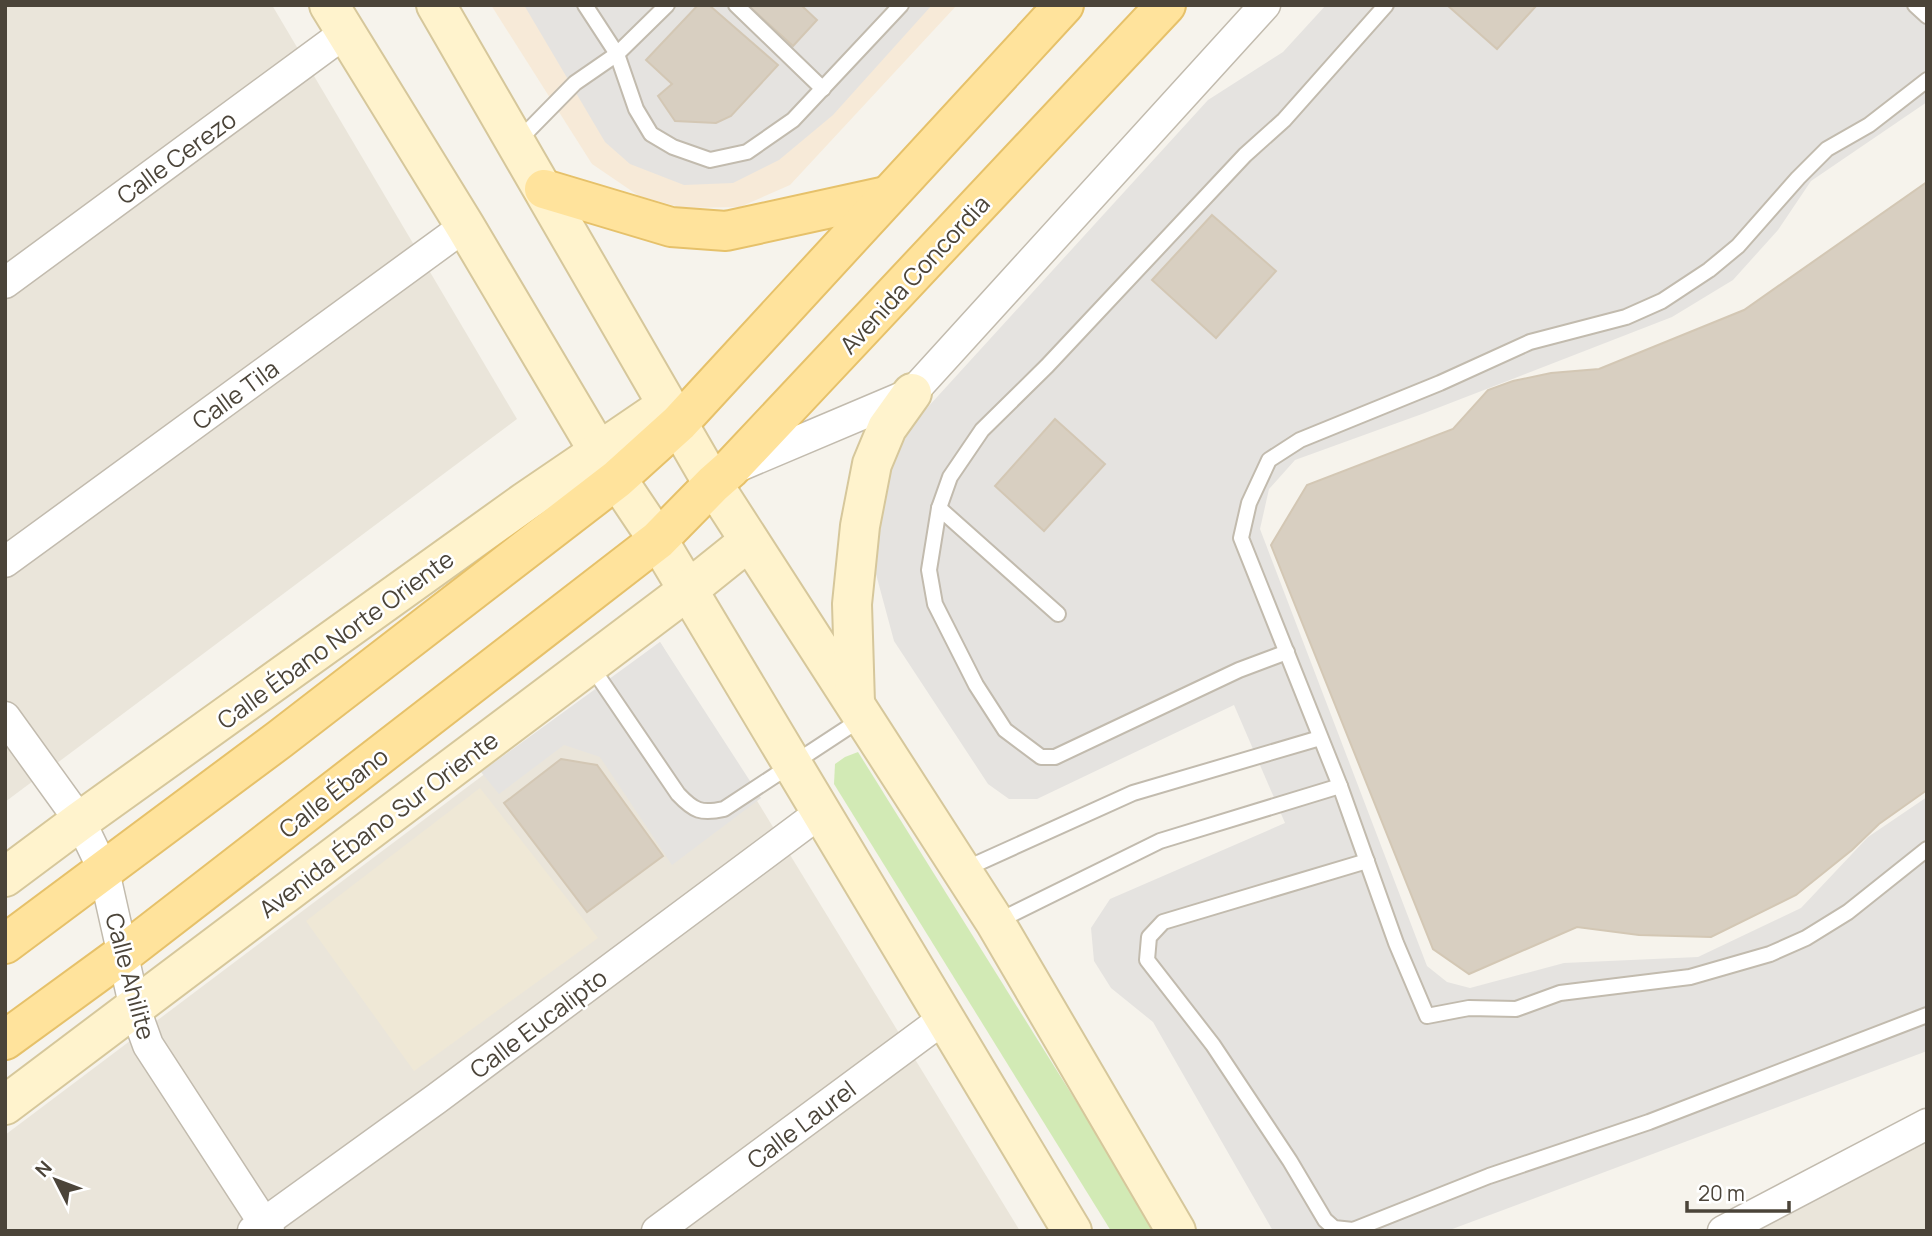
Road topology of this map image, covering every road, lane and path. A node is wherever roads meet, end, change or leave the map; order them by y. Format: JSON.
{"nodes":[{"id":1,"x":436,"y":5,"type":"edge"},
{"id":2,"x":585,"y":5,"type":"edge"},
{"id":3,"x":667,"y":5,"type":"edge"},
{"id":4,"x":736,"y":5,"type":"edge"},
{"id":5,"x":901,"y":5,"type":"edge"},
{"id":6,"x":1064,"y":5,"type":"edge"},
{"id":7,"x":1166,"y":5,"type":"edge"},
{"id":8,"x":1265,"y":5,"type":"edge"},
{"id":9,"x":1386,"y":5,"type":"edge"},
{"id":10,"x":1915,"y":5,"type":"edge"},
{"id":11,"x":1927,"y":16,"type":"edge"},
{"id":12,"x":337,"y":19,"type":"edge"},
{"id":13,"x":617,"y":54,"type":"junction"},
{"id":14,"x":1927,"y":80,"type":"edge"},
{"id":15,"x":823,"y":89,"type":"junction"},
{"id":16,"x":516,"y":143,"type":"junction"},
{"id":17,"x":544,"y":189,"type":"junction"},
{"id":18,"x":886,"y":196,"type":"junction"},
{"id":19,"x":465,"y":226,"type":"junction"},
{"id":20,"x":5,"y":283,"type":"edge"},
{"id":21,"x":912,"y":393,"type":"junction"},
{"id":22,"x":673,"y":414,"type":"junction"},
{"id":23,"x":608,"y":466,"type":"junction"},
{"id":24,"x":722,"y":477,"type":"junction"},
{"id":25,"x":939,"y":508,"type":"junction"},
{"id":26,"x":658,"y":540,"type":"junction"},
{"id":27,"x":749,"y":541,"type":"junction"},
{"id":28,"x":5,"y":562,"type":"edge"},
{"id":29,"x":688,"y":590,"type":"junction"},
{"id":30,"x":1058,"y":614,"type":"dead end"},
{"id":31,"x":1287,"y":652,"type":"junction"},
{"id":32,"x":590,"y":664,"type":"junction"},
{"id":33,"x":859,"y":712,"type":"junction"},
{"id":34,"x":5,"y":717,"type":"edge"},
{"id":35,"x":1320,"y":738,"type":"junction"},
{"id":36,"x":792,"y":764,"type":"junction"},
{"id":37,"x":1340,"y":786,"type":"junction"},
{"id":38,"x":821,"y":812,"type":"junction"},
{"id":39,"x":80,"y":821,"type":"junction"},
{"id":40,"x":1927,"y":849,"type":"edge"},
{"id":41,"x":1367,"y":861,"type":"junction"},
{"id":42,"x":104,"y":871,"type":"junction"},
{"id":43,"x":961,"y":871,"type":"junction"},
{"id":44,"x":5,"y":877,"type":"edge"},
{"id":45,"x":995,"y":922,"type":"junction"},
{"id":46,"x":5,"y":944,"type":"edge"},
{"id":47,"x":123,"y":954,"type":"junction"},
{"id":48,"x":135,"y":1009,"type":"junction"},
{"id":49,"x":1927,"y":1015,"type":"edge"},
{"id":50,"x":946,"y":1017,"type":"junction"},
{"id":51,"x":5,"y":1040,"type":"edge"},
{"id":52,"x":5,"y":1105,"type":"edge"},
{"id":53,"x":1927,"y":1124,"type":"edge"},
{"id":54,"x":1061,"y":1227,"type":"edge"},
{"id":55,"x":262,"y":1228,"type":"edge"},
{"id":56,"x":657,"y":1231,"type":"edge"},
{"id":57,"x":1176,"y":1231,"type":"edge"},
{"id":58,"x":1723,"y":1231,"type":"edge"}],
"edges":[{"from":1,"to":16,"type":"street"},
{"from":2,"to":13,"type":"lane"},
{"from":3,"to":13,"type":"lane"},
{"from":4,"to":15,"type":"lane"},
{"from":5,"to":15,"type":"lane"},
{"from":6,"to":18,"type":"main road"},
{"from":7,"to":24,"type":"main road","name":"Avenida Concordia"},
{"from":8,"to":21,"type":"street"},
{"from":9,"to":25,"type":"lane"},
{"from":10,"to":11,"type":"lane"},
{"from":12,"to":19,"type":"street"},
{"from":12,"to":20,"type":"street","name":"Calle Cerezo"},
{"from":13,"to":15,"type":"lane"},
{"from":13,"to":16,"type":"lane"},
{"from":14,"to":31,"type":"lane"},
{"from":16,"to":17,"type":"street"},
{"from":17,"to":18,"type":"main road"},
{"from":17,"to":22,"type":"street"},
{"from":18,"to":22,"type":"main road"},
{"from":19,"to":23,"type":"street"},
{"from":19,"to":28,"type":"street","name":"Calle Tila"},
{"from":21,"to":24,"type":"street"},
{"from":21,"to":33,"type":"street"},
{"from":22,"to":23,"type":"main road"},
{"from":22,"to":24,"type":"street"},
{"from":23,"to":26,"type":"street"},
{"from":23,"to":39,"type":"street","name":"Calle Ébano Norte Oriente"},
{"from":23,"to":42,"type":"main road"},
{"from":24,"to":26,"type":"main road","name":"Avenida Concordia"},
{"from":24,"to":27,"type":"street"},
{"from":25,"to":30,"type":"lane"},
{"from":25,"to":31,"type":"lane"},
{"from":26,"to":29,"type":"street"},
{"from":26,"to":47,"type":"main road","name":"Calle Ébano"},
{"from":27,"to":29,"type":"street","name":"Avenida Ébano Sur Oriente"},
{"from":27,"to":33,"type":"street"},
{"from":29,"to":32,"type":"street","name":"Avenida Ébano Sur Oriente"},
{"from":29,"to":36,"type":"street"},
{"from":31,"to":35,"type":"lane"},
{"from":32,"to":36,"type":"lane"},
{"from":32,"to":48,"type":"street","name":"Avenida Ébano Sur Oriente"},
{"from":33,"to":36,"type":"lane"},
{"from":33,"to":43,"type":"street"},
{"from":34,"to":39,"type":"street","name":"Calle Ahilite"},
{"from":35,"to":37,"type":"lane"},
{"from":35,"to":43,"type":"lane"},
{"from":36,"to":38,"type":"street"},
{"from":37,"to":41,"type":"lane"},
{"from":37,"to":45,"type":"lane"},
{"from":38,"to":50,"type":"street"},
{"from":38,"to":55,"type":"street","name":"Calle Eucalipto"},
{"from":39,"to":42,"type":"street","name":"Calle Ahilite"},
{"from":39,"to":44,"type":"street","name":"Calle Ébano Norte Oriente"},
{"from":40,"to":41,"type":"lane"},
{"from":41,"to":49,"type":"lane"},
{"from":42,"to":46,"type":"main road"},
{"from":42,"to":47,"type":"street","name":"Calle Ahilite"},
{"from":43,"to":45,"type":"street"},
{"from":45,"to":57,"type":"street"},
{"from":47,"to":48,"type":"street","name":"Calle Ahilite"},
{"from":47,"to":51,"type":"main road","name":"Calle Ébano"},
{"from":48,"to":52,"type":"street","name":"Avenida Ébano Sur Oriente"},
{"from":48,"to":55,"type":"street","name":"Calle Ahilite"},
{"from":50,"to":54,"type":"street"},
{"from":50,"to":56,"type":"street","name":"Calle Laurel"},
{"from":53,"to":58,"type":"street"}]}
